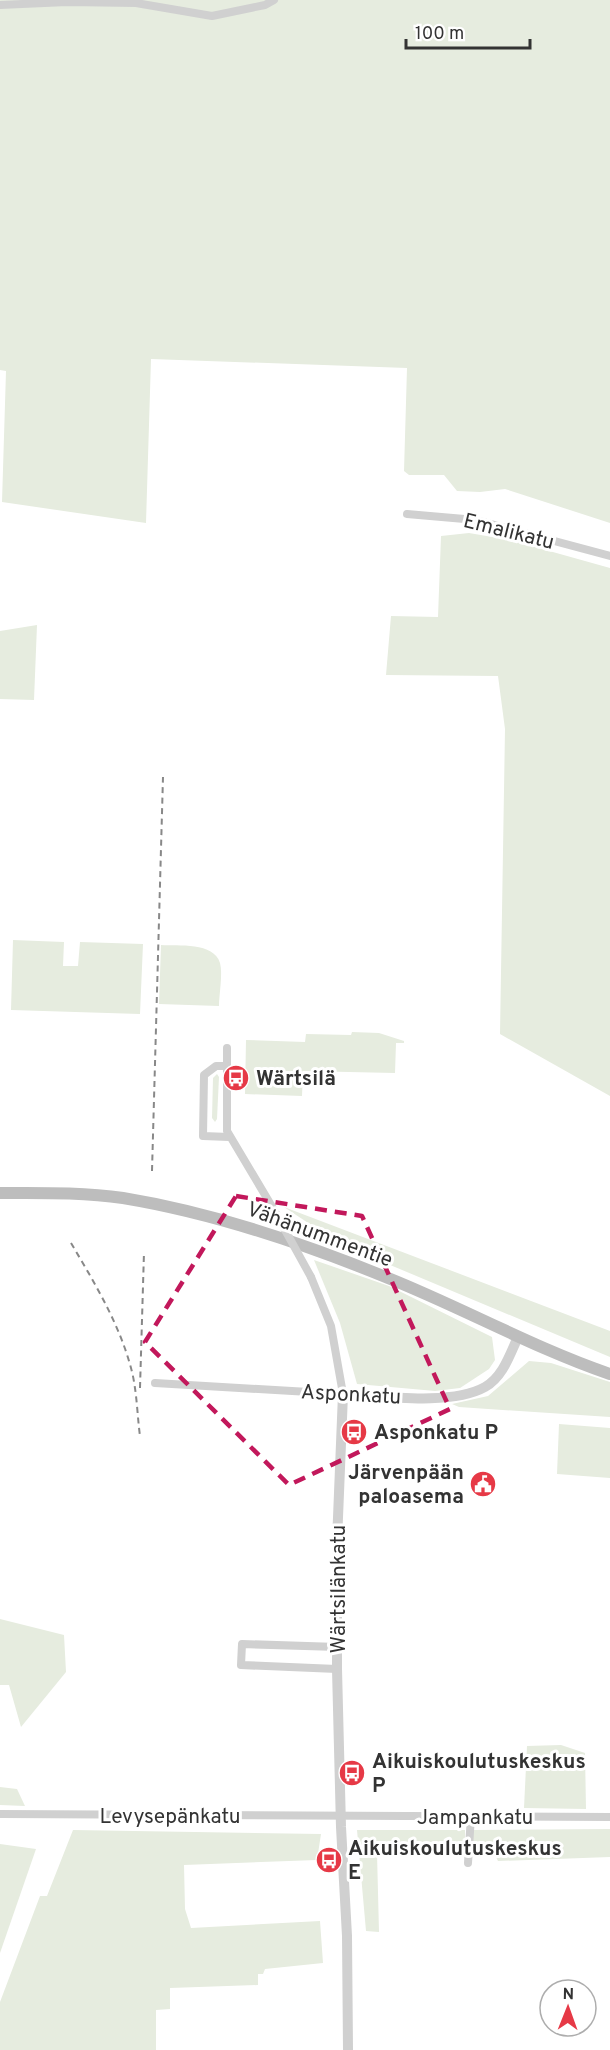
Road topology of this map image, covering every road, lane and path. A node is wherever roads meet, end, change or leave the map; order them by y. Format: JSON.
{"nodes":[{"id":1,"x":274,"y":0,"type":"edge"},
{"id":2,"x":0,"y":5,"type":"edge"},
{"id":3,"x":407,"y":514,"type":"dead end"},
{"id":4,"x":610,"y":556,"type":"edge"},
{"id":5,"x":227,"y":1048,"type":"dead end"},
{"id":6,"x":226,"y":1066,"type":"junction"},
{"id":7,"x":229,"y":1137,"type":"junction"},
{"id":8,"x":0,"y":1193,"type":"edge"},
{"id":9,"x":518,"y":1337,"type":"junction"},
{"id":10,"x":610,"y":1374,"type":"edge"},
{"id":11,"x":155,"y":1383,"type":"dead end"},
{"id":12,"x":343,"y":1394,"type":"junction"},
{"id":13,"x":338,"y":1647,"type":"junction"},
{"id":14,"x":337,"y":1669,"type":"junction"},
{"id":15,"x":0,"y":1814,"type":"edge"},
{"id":16,"x":471,"y":1816,"type":"junction"},
{"id":17,"x":340,"y":1817,"type":"junction"},
{"id":18,"x":610,"y":1817,"type":"edge"},
{"id":19,"x":468,"y":1863,"type":"dead end"},
{"id":20,"x":348,"y":2050,"type":"edge"}],
"edges":[{"from":1,"to":2,"type":"street"},
{"from":3,"to":4,"type":"street","name":"Emalikatu"},
{"from":5,"to":6,"type":"street","name":"Wärtsilänkatu"},
{"from":6,"to":7,"type":"street","name":"Wärtsilänkatu"},
{"from":6,"to":7,"type":"street"},
{"from":7,"to":12,"type":"street","name":"Wärtsilänkatu","bridge":true},
{"from":8,"to":9,"type":"main road","name":"Vähänummentie"},
{"from":9,"to":10,"type":"main road","name":"Vähänummentie"},
{"from":9,"to":12,"type":"street","name":"Asponkatu"},
{"from":11,"to":12,"type":"street","name":"Asponkatu"},
{"from":12,"to":13,"type":"street","name":"Wärtsilänkatu"},
{"from":13,"to":14,"type":"street","name":"Wärtsilänkatu"},
{"from":13,"to":14,"type":"street"},
{"from":14,"to":17,"type":"street","name":"Wärtsilänkatu"},
{"from":15,"to":17,"type":"street","name":"Levysepänkatu"},
{"from":16,"to":17,"type":"street","name":"Jampankatu"},
{"from":16,"to":18,"type":"street","name":"Jampankatu"},
{"from":16,"to":19,"type":"street"},
{"from":17,"to":20,"type":"street","name":"Wärtsilänkatu"}]}
